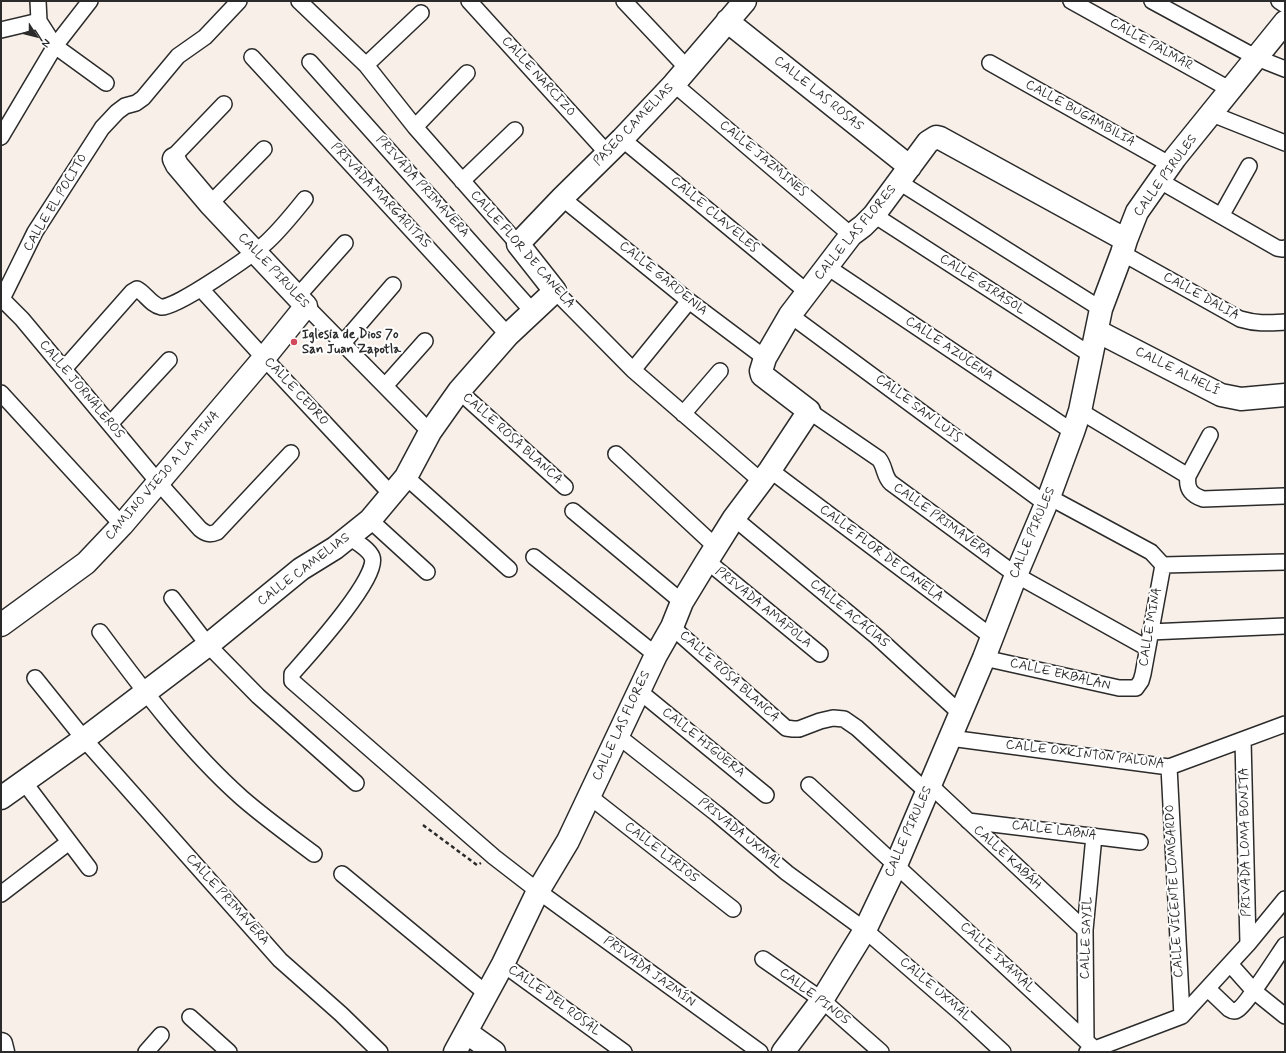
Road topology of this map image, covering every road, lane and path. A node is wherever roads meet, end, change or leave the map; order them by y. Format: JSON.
{"nodes":[{"id":1,"x":38,"y":1,"type":"edge"},
{"id":2,"x":90,"y":1,"type":"edge"},
{"id":3,"x":239,"y":1,"type":"edge"},
{"id":4,"x":300,"y":1,"type":"edge"},
{"id":5,"x":469,"y":1,"type":"edge"},
{"id":6,"x":624,"y":1,"type":"edge"},
{"id":7,"x":1071,"y":1,"type":"edge"},
{"id":8,"x":1152,"y":1,"type":"edge"},
{"id":9,"x":1279,"y":1,"type":"edge"},
{"id":10,"x":743,"y":2,"type":"edge"},
{"id":11,"x":1285,"y":5,"type":"edge"},
{"id":12,"x":421,"y":13,"type":"dead end"},
{"id":13,"x":38,"y":21,"type":"junction"},
{"id":14,"x":727,"y":21,"type":"junction"},
{"id":15,"x":1285,"y":22,"type":"edge"},
{"id":16,"x":1,"y":30,"type":"edge"},
{"id":17,"x":55,"y":46,"type":"junction"},
{"id":18,"x":252,"y":57,"type":"dead end"},
{"id":19,"x":1257,"y":58,"type":"junction"},
{"id":20,"x":310,"y":62,"type":"dead end"},
{"id":21,"x":990,"y":63,"type":"dead end"},
{"id":22,"x":366,"y":65,"type":"junction"},
{"id":23,"x":1285,"y":69,"type":"edge"},
{"id":24,"x":467,"y":73,"type":"dead end"},
{"id":25,"x":681,"y":77,"type":"junction"},
{"id":26,"x":106,"y":83,"type":"dead end"},
{"id":27,"x":1231,"y":90,"type":"junction"},
{"id":28,"x":224,"y":104,"type":"dead end"},
{"id":29,"x":1212,"y":114,"type":"junction"},
{"id":30,"x":416,"y":127,"type":"junction"},
{"id":31,"x":515,"y":130,"type":"dead end"},
{"id":32,"x":1,"y":137,"type":"edge"},
{"id":33,"x":1285,"y":143,"type":"edge"},
{"id":34,"x":615,"y":146,"type":"junction"},
{"id":35,"x":264,"y":149,"type":"dead end"},
{"id":36,"x":174,"y":159,"type":"joint"},
{"id":37,"x":1249,"y":166,"type":"dead end"},
{"id":38,"x":1165,"y":173,"type":"junction"},
{"id":39,"x":904,"y":174,"type":"junction"},
{"id":40,"x":462,"y":181,"type":"junction"},
{"id":41,"x":562,"y":198,"type":"junction"},
{"id":42,"x":305,"y":199,"type":"dead end"},
{"id":43,"x":210,"y":204,"type":"junction"},
{"id":44,"x":874,"y":215,"type":"junction"},
{"id":45,"x":1221,"y":216,"type":"junction"},
{"id":46,"x":851,"y":235,"type":"junction"},
{"id":47,"x":345,"y":243,"type":"dead end"},
{"id":48,"x":518,"y":244,"type":"junction"},
{"id":49,"x":1124,"y":246,"type":"junction"},
{"id":50,"x":1284,"y":248,"type":"edge"},
{"id":51,"x":254,"y":251,"type":"junction"},
{"id":52,"x":826,"y":266,"type":"junction"},
{"id":53,"x":393,"y":285,"type":"dead end"},
{"id":54,"x":201,"y":288,"type":"junction"},
{"id":55,"x":555,"y":291,"type":"junction"},
{"id":56,"x":807,"y":292,"type":"junction"},
{"id":57,"x":2,"y":299,"type":"edge"},
{"id":58,"x":302,"y":301,"type":"junction"},
{"id":59,"x":689,"y":301,"type":"junction"},
{"id":60,"x":1101,"y":309,"type":"junction"},
{"id":61,"x":533,"y":312,"type":"junction"},
{"id":62,"x":790,"y":315,"type":"junction"},
{"id":63,"x":1285,"y":322,"type":"edge"},
{"id":64,"x":1097,"y":331,"type":"junction"},
{"id":65,"x":508,"y":335,"type":"junction"},
{"id":66,"x":425,"y":341,"type":"dead end"},
{"id":67,"x":343,"y":343,"type":"junction"},
{"id":68,"x":1091,"y":355,"type":"junction"},
{"id":69,"x":264,"y":358,"type":"junction"},
{"id":70,"x":169,"y":360,"type":"dead end"},
{"id":71,"x":764,"y":367,"type":"junction"},
{"id":72,"x":64,"y":369,"type":"junction"},
{"id":73,"x":633,"y":370,"type":"junction"},
{"id":74,"x":720,"y":371,"type":"dead end"},
{"id":75,"x":385,"y":386,"type":"junction"},
{"id":76,"x":459,"y":390,"type":"junction"},
{"id":77,"x":1,"y":393,"type":"edge"},
{"id":78,"x":1285,"y":395,"type":"edge"},
{"id":79,"x":809,"y":411,"type":"junction"},
{"id":80,"x":1080,"y":411,"type":"junction"},
{"id":81,"x":683,"y":414,"type":"junction"},
{"id":82,"x":110,"y":424,"type":"junction"},
{"id":83,"x":430,"y":432,"type":"junction"},
{"id":84,"x":1073,"y":432,"type":"junction"},
{"id":85,"x":1210,"y":435,"type":"dead end"},
{"id":86,"x":291,"y":453,"type":"dead end"},
{"id":87,"x":616,"y":454,"type":"dead end"},
{"id":88,"x":766,"y":476,"type":"junction"},
{"id":89,"x":406,"y":477,"type":"junction"},
{"id":90,"x":158,"y":482,"type":"junction"},
{"id":91,"x":1188,"y":482,"type":"junction"},
{"id":92,"x":565,"y":487,"type":"dead end"},
{"id":93,"x":391,"y":494,"type":"junction"},
{"id":94,"x":1284,"y":496,"type":"edge"},
{"id":95,"x":1047,"y":501,"type":"junction"},
{"id":96,"x":573,"y":511,"type":"dead end"},
{"id":97,"x":734,"y":518,"type":"junction"},
{"id":98,"x":370,"y":520,"type":"junction"},
{"id":99,"x":122,"y":525,"type":"junction"},
{"id":100,"x":349,"y":538,"type":"junction"},
{"id":101,"x":712,"y":554,"type":"junction"},
{"id":102,"x":534,"y":557,"type":"dead end"},
{"id":103,"x":1285,"y":562,"type":"edge"},
{"id":104,"x":1162,"y":565,"type":"junction"},
{"id":105,"x":509,"y":569,"type":"dead end"},
{"id":106,"x":427,"y":572,"type":"dead end"},
{"id":107,"x":1016,"y":575,"type":"junction"},
{"id":108,"x":172,"y":598,"type":"dead end"},
{"id":109,"x":682,"y":602,"type":"junction"},
{"id":110,"x":1,"y":625,"type":"edge"},
{"id":111,"x":1285,"y":626,"type":"edge"},
{"id":112,"x":672,"y":627,"type":"junction"},
{"id":113,"x":100,"y":632,"type":"dead end"},
{"id":114,"x":1150,"y":632,"type":"junction"},
{"id":115,"x":992,"y":637,"type":"junction"},
{"id":116,"x":208,"y":645,"type":"junction"},
{"id":117,"x":1147,"y":648,"type":"junction"},
{"id":118,"x":820,"y":654,"type":"dead end"},
{"id":119,"x":656,"y":656,"type":"junction"},
{"id":120,"x":984,"y":658,"type":"junction"},
{"id":121,"x":35,"y":678,"type":"dead end"},
{"id":122,"x":1136,"y":688,"type":"joint"},
{"id":123,"x":145,"y":691,"type":"junction"},
{"id":124,"x":639,"y":691,"type":"junction"},
{"id":125,"x":960,"y":713,"type":"junction"},
{"id":126,"x":1285,"y":724,"type":"edge"},
{"id":127,"x":786,"y":728,"type":"joint"},
{"id":128,"x":618,"y":736,"type":"junction"},
{"id":129,"x":950,"y":738,"type":"junction"},
{"id":130,"x":84,"y":739,"type":"junction"},
{"id":131,"x":1243,"y":740,"type":"junction"},
{"id":132,"x":1169,"y":767,"type":"junction"},
{"id":133,"x":24,"y":782,"type":"junction"},
{"id":134,"x":356,"y":783,"type":"dead end"},
{"id":135,"x":809,"y":785,"type":"dead end"},
{"id":136,"x":928,"y":789,"type":"junction"},
{"id":137,"x":766,"y":795,"type":"dead end"},
{"id":138,"x":589,"y":796,"type":"junction"},
{"id":139,"x":1,"y":798,"type":"edge"},
{"id":140,"x":968,"y":822,"type":"junction"},
{"id":141,"x":423,"y":825,"type":"dead end"},
{"id":142,"x":1094,"y":836,"type":"junction"},
{"id":143,"x":70,"y":842,"type":"junction"},
{"id":144,"x":1140,"y":842,"type":"dead end"},
{"id":145,"x":314,"y":854,"type":"dead end"},
{"id":146,"x":494,"y":857,"type":"junction"},
{"id":147,"x":896,"y":864,"type":"junction"},
{"id":148,"x":89,"y":868,"type":"dead end"},
{"id":149,"x":342,"y":874,"type":"dead end"},
{"id":150,"x":538,"y":891,"type":"junction"},
{"id":151,"x":1,"y":894,"type":"edge"},
{"id":152,"x":1285,"y":899,"type":"edge"},
{"id":153,"x":732,"y":909,"type":"dead end"},
{"id":154,"x":865,"y":930,"type":"junction"},
{"id":155,"x":1085,"y":930,"type":"junction"},
{"id":156,"x":1248,"y":944,"type":"junction"},
{"id":157,"x":1285,"y":945,"type":"edge"},
{"id":158,"x":763,"y":959,"type":"dead end"},
{"id":159,"x":503,"y":964,"type":"junction"},
{"id":160,"x":1230,"y":964,"type":"junction"},
{"id":161,"x":1208,"y":989,"type":"junction"},
{"id":162,"x":1254,"y":991,"type":"junction"},
{"id":163,"x":487,"y":994,"type":"junction"},
{"id":164,"x":822,"y":1000,"type":"junction"},
{"id":165,"x":1182,"y":1016,"type":"junction"},
{"id":166,"x":1285,"y":1016,"type":"edge"},
{"id":167,"x":190,"y":1017,"type":"dead end"},
{"id":168,"x":466,"y":1032,"type":"junction"},
{"id":169,"x":161,"y":1035,"type":"dead end"},
{"id":170,"x":1,"y":1044,"type":"edge"},
{"id":171,"x":1091,"y":1048,"type":"edge"},
{"id":172,"x":3,"y":1052,"type":"edge"},
{"id":173,"x":146,"y":1052,"type":"edge"},
{"id":174,"x":229,"y":1052,"type":"edge"},
{"id":175,"x":380,"y":1052,"type":"edge"},
{"id":176,"x":454,"y":1052,"type":"edge"},
{"id":177,"x":494,"y":1052,"type":"edge"},
{"id":178,"x":624,"y":1052,"type":"edge"},
{"id":179,"x":760,"y":1052,"type":"edge"},
{"id":180,"x":783,"y":1052,"type":"edge"},
{"id":181,"x":882,"y":1052,"type":"edge"},
{"id":182,"x":1003,"y":1052,"type":"edge"}],
"edges":[{"from":1,"to":13,"type":"street"},
{"from":2,"to":17,"type":"street"},
{"from":3,"to":57,"type":"street","name":"CALLE EL POCITO"},
{"from":4,"to":22,"type":"street","name":"CALLE FLOR DE CANELA"},
{"from":5,"to":34,"type":"street","name":"CALLE NARCIZO"},
{"from":6,"to":25,"type":"street","name":"CALLE JAZMINES"},
{"from":7,"to":27,"type":"street","name":"CALLE PALMAR"},
{"from":8,"to":19,"type":"street"},
{"from":9,"to":11,"type":"street"},
{"from":10,"to":14,"type":"street","name":"PASEO CAMELIAS"},
{"from":12,"to":22,"type":"street"},
{"from":13,"to":16,"type":"street"},
{"from":13,"to":17,"type":"street"},
{"from":14,"to":25,"type":"street","name":"PASEO CAMELIAS"},
{"from":14,"to":39,"type":"street","name":"CALLE LAS ROSAS"},
{"from":15,"to":19,"type":"street","name":"CALLE PIRULES"},
{"from":17,"to":26,"type":"street"},
{"from":17,"to":32,"type":"street"},
{"from":18,"to":65,"type":"street","name":"PRIVADA MARGARITAS"},
{"from":19,"to":23,"type":"street"},
{"from":19,"to":27,"type":"street","name":"CALLE PIRULES"},
{"from":20,"to":61,"type":"street","name":"PRIVADA PRIMAVERA"},
{"from":21,"to":38,"type":"street","name":"CALLE BUGAMBILIA"},
{"from":22,"to":30,"type":"street","name":"CALLE FLOR DE CANELA"},
{"from":24,"to":30,"type":"street"},
{"from":25,"to":34,"type":"street","name":"PASEO CAMELIAS"},
{"from":25,"to":46,"type":"street","name":"CALLE JAZMINES"},
{"from":27,"to":29,"type":"street","name":"CALLE PIRULES"},
{"from":28,"to":36,"type":"street","name":"CALLE PIRULES"},
{"from":29,"to":33,"type":"street"},
{"from":29,"to":38,"type":"street","name":"CALLE PIRULES"},
{"from":30,"to":40,"type":"street","name":"CALLE FLOR DE CANELA"},
{"from":31,"to":40,"type":"street"},
{"from":34,"to":41,"type":"street","name":"PASEO CAMELIAS"},
{"from":34,"to":56,"type":"street","name":"CALLE CLAVELES"},
{"from":35,"to":43,"type":"street"},
{"from":36,"to":43,"type":"street","name":"CALLE PIRULES"},
{"from":37,"to":45,"type":"street"},
{"from":38,"to":45,"type":"street","name":"CALLE BUGAMBILIA"},
{"from":38,"to":49,"type":"street","name":"CALLE PIRULES"},
{"from":39,"to":44,"type":"street","name":"CALLE LAS FLORES"},
{"from":39,"to":49,"type":"street","name":"CALLE LAS FLORES"},
{"from":39,"to":60,"type":"street"},
{"from":40,"to":48,"type":"street","name":"CALLE FLOR DE CANELA"},
{"from":41,"to":48,"type":"street","name":"PASEO CAMELIAS"},
{"from":41,"to":59,"type":"street","name":"CALLE GARDENIA"},
{"from":42,"to":51,"type":"street"},
{"from":43,"to":51,"type":"street","name":"CALLE PIRULES"},
{"from":44,"to":46,"type":"street","name":"CALLE LAS FLORES"},
{"from":44,"to":68,"type":"street","name":"CALLE GIRASOL"},
{"from":45,"to":50,"type":"street","name":"CALLE BUGAMBILIA"},
{"from":46,"to":52,"type":"street","name":"CALLE LAS FLORES"},
{"from":47,"to":58,"type":"street"},
{"from":48,"to":55,"type":"street","name":"CALLE FLOR DE CANELA"},
{"from":49,"to":60,"type":"street","name":"CALLE PIRULES"},
{"from":49,"to":63,"type":"street","name":"CALLE DALIA"},
{"from":51,"to":54,"type":"street"},
{"from":51,"to":58,"type":"street","name":"CALLE PIRULES"},
{"from":52,"to":56,"type":"street","name":"CALLE LAS FLORES"},
{"from":52,"to":84,"type":"street","name":"CALLE AZUCENA"},
{"from":53,"to":67,"type":"street"},
{"from":54,"to":69,"type":"street","name":"CALLE CEDRO"},
{"from":54,"to":72,"type":"street"},
{"from":55,"to":61,"type":"street","name":"CALLE CAMELIAS"},
{"from":55,"to":73,"type":"street","name":"CALLE FLOR DE CANELA"},
{"from":56,"to":62,"type":"street","name":"CALLE LAS FLORES"},
{"from":57,"to":72,"type":"street","name":"CALLE JORNALEROS"},
{"from":58,"to":67,"type":"street","name":"CALLE PIRULES"},
{"from":58,"to":69,"type":"street","name":"CAMINO VIEJO A LA MINA"},
{"from":59,"to":71,"type":"street","name":"CALLE GARDENIA"},
{"from":59,"to":73,"type":"street"},
{"from":60,"to":64,"type":"street","name":"CALLE PIRULES"},
{"from":61,"to":65,"type":"street","name":"CALLE CAMELIAS"},
{"from":62,"to":71,"type":"street","name":"CALLE LAS FLORES"},
{"from":62,"to":95,"type":"street","name":"CALLE SAN LUIS"},
{"from":64,"to":68,"type":"street","name":"CALLE PIRULES"},
{"from":64,"to":78,"type":"street","name":"CALLE ALHELÍ"},
{"from":65,"to":76,"type":"street","name":"CALLE CAMELIAS"},
{"from":66,"to":75,"type":"street"},
{"from":67,"to":75,"type":"street","name":"CALLE PIRULES"},
{"from":68,"to":80,"type":"street","name":"CALLE PIRULES"},
{"from":69,"to":90,"type":"street","name":"CAMINO VIEJO A LA MINA"},
{"from":69,"to":93,"type":"street","name":"CALLE CEDRO"},
{"from":70,"to":82,"type":"street"},
{"from":71,"to":79,"type":"street","name":"CALLE PRIMAVERA"},
{"from":72,"to":82,"type":"street","name":"CALLE JORNALEROS"},
{"from":73,"to":81,"type":"street","name":"CALLE FLOR DE CANELA"},
{"from":74,"to":81,"type":"street"},
{"from":75,"to":83,"type":"street","name":"CALLE PIRULES"},
{"from":76,"to":83,"type":"street","name":"CALLE CAMELIAS"},
{"from":76,"to":92,"type":"street","name":"CALLE ROSA BLANCA"},
{"from":77,"to":99,"type":"street"},
{"from":79,"to":88,"type":"street","name":"CALLE LAS FLORES"},
{"from":79,"to":107,"type":"street","name":"CALLE PRIMAVERA"},
{"from":80,"to":84,"type":"street","name":"CALLE PIRULES"},
{"from":80,"to":91,"type":"street"},
{"from":81,"to":88,"type":"street","name":"CALLE FLOR DE CANELA"},
{"from":82,"to":90,"type":"street","name":"CALLE JORNALEROS"},
{"from":83,"to":89,"type":"street","name":"CALLE CAMELIAS"},
{"from":84,"to":95,"type":"street","name":"CALLE PIRULES"},
{"from":85,"to":91,"type":"street"},
{"from":86,"to":90,"type":"street","name":"CALLE JORNALEROS"},
{"from":87,"to":101,"type":"street","name":"PRIVADA AMAPOLA"},
{"from":88,"to":97,"type":"street","name":"CALLE LAS FLORES"},
{"from":88,"to":115,"type":"street","name":"CALLE FLOR DE CANELA"},
{"from":89,"to":93,"type":"street","name":"CALLE CAMELIAS"},
{"from":89,"to":105,"type":"street"},
{"from":90,"to":99,"type":"street","name":"CAMINO VIEJO A LA MINA"},
{"from":91,"to":94,"type":"street"},
{"from":93,"to":98,"type":"street","name":"CALLE CAMELIAS"},
{"from":95,"to":104,"type":"street"},
{"from":95,"to":107,"type":"street","name":"CALLE PIRULES"},
{"from":96,"to":109,"type":"street"},
{"from":97,"to":101,"type":"street","name":"CALLE LAS FLORES"},
{"from":97,"to":125,"type":"street","name":"CALLE ACACIAS"},
{"from":98,"to":100,"type":"street","name":"CALLE CAMELIAS"},
{"from":98,"to":106,"type":"street"},
{"from":99,"to":110,"type":"street","name":"CAMINO VIEJO A LA MINA"},
{"from":100,"to":116,"type":"street","name":"CALLE CAMELIAS"},
{"from":100,"to":146,"type":"street","name":"PRIVADA JAZMÍN"},
{"from":101,"to":109,"type":"street","name":"CALLE LAS FLORES"},
{"from":101,"to":118,"type":"street","name":"PRIVADA AMAPOLA"},
{"from":102,"to":119,"type":"street"},
{"from":103,"to":104,"type":"street"},
{"from":104,"to":114,"type":"street","name":"CALLE MINA"},
{"from":107,"to":115,"type":"street","name":"CALLE PIRULES"},
{"from":107,"to":117,"type":"street","name":"CALLE PRIMAVERA"},
{"from":108,"to":116,"type":"street"},
{"from":109,"to":112,"type":"street","name":"CALLE LAS FLORES"},
{"from":111,"to":114,"type":"street"},
{"from":112,"to":119,"type":"street","name":"CALLE LAS FLORES"},
{"from":112,"to":127,"type":"street","name":"CALLE ROSA BLANCA"},
{"from":113,"to":123,"type":"street"},
{"from":114,"to":117,"type":"street","name":"CALLE MINA"},
{"from":115,"to":120,"type":"street","name":"CALLE PIRULES"},
{"from":116,"to":123,"type":"street","name":"CALLE CAMELIAS"},
{"from":116,"to":134,"type":"street"},
{"from":117,"to":122,"type":"street","name":"CALLE MINA"},
{"from":119,"to":124,"type":"street","name":"CALLE LAS FLORES"},
{"from":120,"to":122,"type":"street","name":"CALLE EKBALAN"},
{"from":120,"to":125,"type":"street","name":"CALLE PIRULES"},
{"from":121,"to":130,"type":"street","name":"CALLE PRIMAVERA"},
{"from":123,"to":130,"type":"street","name":"CALLE CAMELIAS"},
{"from":123,"to":145,"type":"street"},
{"from":124,"to":128,"type":"street","name":"CALLE LAS FLORES"},
{"from":124,"to":137,"type":"street","name":"CALLE HIGUERA"},
{"from":125,"to":129,"type":"street","name":"CALLE PIRULES"},
{"from":126,"to":131,"type":"street","name":"CALLE OXKINTON PALUNA"},
{"from":127,"to":136,"type":"street","name":"CALLE KABÁH"},
{"from":128,"to":138,"type":"street","name":"CALLE LAS FLORES"},
{"from":128,"to":154,"type":"street","name":"PRIVADA UXMAL"},
{"from":129,"to":132,"type":"street","name":"CALLE OXKINTON PALUNA"},
{"from":129,"to":136,"type":"street","name":"CALLE PIRULES"},
{"from":130,"to":133,"type":"street","name":"CALLE CAMELIAS"},
{"from":130,"to":175,"type":"street","name":"CALLE PRIMAVERA"},
{"from":131,"to":132,"type":"street","name":"CALLE OXKINTON PALUNA"},
{"from":131,"to":156,"type":"street","name":"PRIVADA LOMA BONITA"},
{"from":132,"to":165,"type":"street","name":"CALLE VICENTE LOMBARDO"},
{"from":133,"to":139,"type":"street","name":"CALLE CAMELIAS"},
{"from":133,"to":143,"type":"street"},
{"from":135,"to":147,"type":"street","name":"CALLE IXAMAL"},
{"from":136,"to":140,"type":"street","name":"CALLE KABÁH"},
{"from":136,"to":147,"type":"street","name":"CALLE PIRULES"},
{"from":138,"to":150,"type":"street","name":"CALLE LAS FLORES"},
{"from":138,"to":153,"type":"street","name":"CALLE LIRIOS"},
{"from":140,"to":142,"type":"street","name":"CALLE LABNA"},
{"from":140,"to":155,"type":"street","name":"CALLE KABÁH"},
{"from":141,"to":146,"type":"path"},
{"from":142,"to":144,"type":"street","name":"CALLE LABNA"},
{"from":142,"to":155,"type":"street","name":"CALLE SAYIL"},
{"from":143,"to":148,"type":"street"},
{"from":143,"to":151,"type":"street"},
{"from":146,"to":150,"type":"street","name":"PRIVADA JAZMÍN"},
{"from":147,"to":154,"type":"street","name":"CALLE PIRULES"},
{"from":147,"to":171,"type":"street","name":"CALLE IXAMAL"},
{"from":149,"to":163,"type":"street"},
{"from":150,"to":159,"type":"street","name":"CALLE LAS FLORES"},
{"from":150,"to":179,"type":"street","name":"PRIVADA JAZMÍN"},
{"from":152,"to":156,"type":"street"},
{"from":154,"to":164,"type":"street","name":"CALLE PIRULES"},
{"from":154,"to":182,"type":"street","name":"CALLE UXMAL"},
{"from":155,"to":171,"type":"street","name":"CALLE SAYIL"},
{"from":156,"to":160,"type":"street"},
{"from":157,"to":162,"type":"street"},
{"from":158,"to":164,"type":"street","name":"CALLE PINOS"},
{"from":159,"to":163,"type":"street","name":"CALLE LAS FLORES"},
{"from":159,"to":178,"type":"street","name":"CALLE DEL ROSAL"},
{"from":160,"to":161,"type":"street"},
{"from":160,"to":162,"type":"street"},
{"from":161,"to":162,"type":"street"},
{"from":161,"to":165,"type":"street"},
{"from":162,"to":166,"type":"street"},
{"from":163,"to":168,"type":"street","name":"CALLE LAS FLORES"},
{"from":164,"to":180,"type":"street","name":"CALLE PIRULES"},
{"from":164,"to":181,"type":"street","name":"CALLE PINOS"},
{"from":165,"to":171,"type":"street"},
{"from":167,"to":174,"type":"street"},
{"from":168,"to":176,"type":"street","name":"CALLE LAS FLORES"},
{"from":168,"to":177,"type":"street"},
{"from":169,"to":173,"type":"street"},
{"from":170,"to":172,"type":"street"}]}
